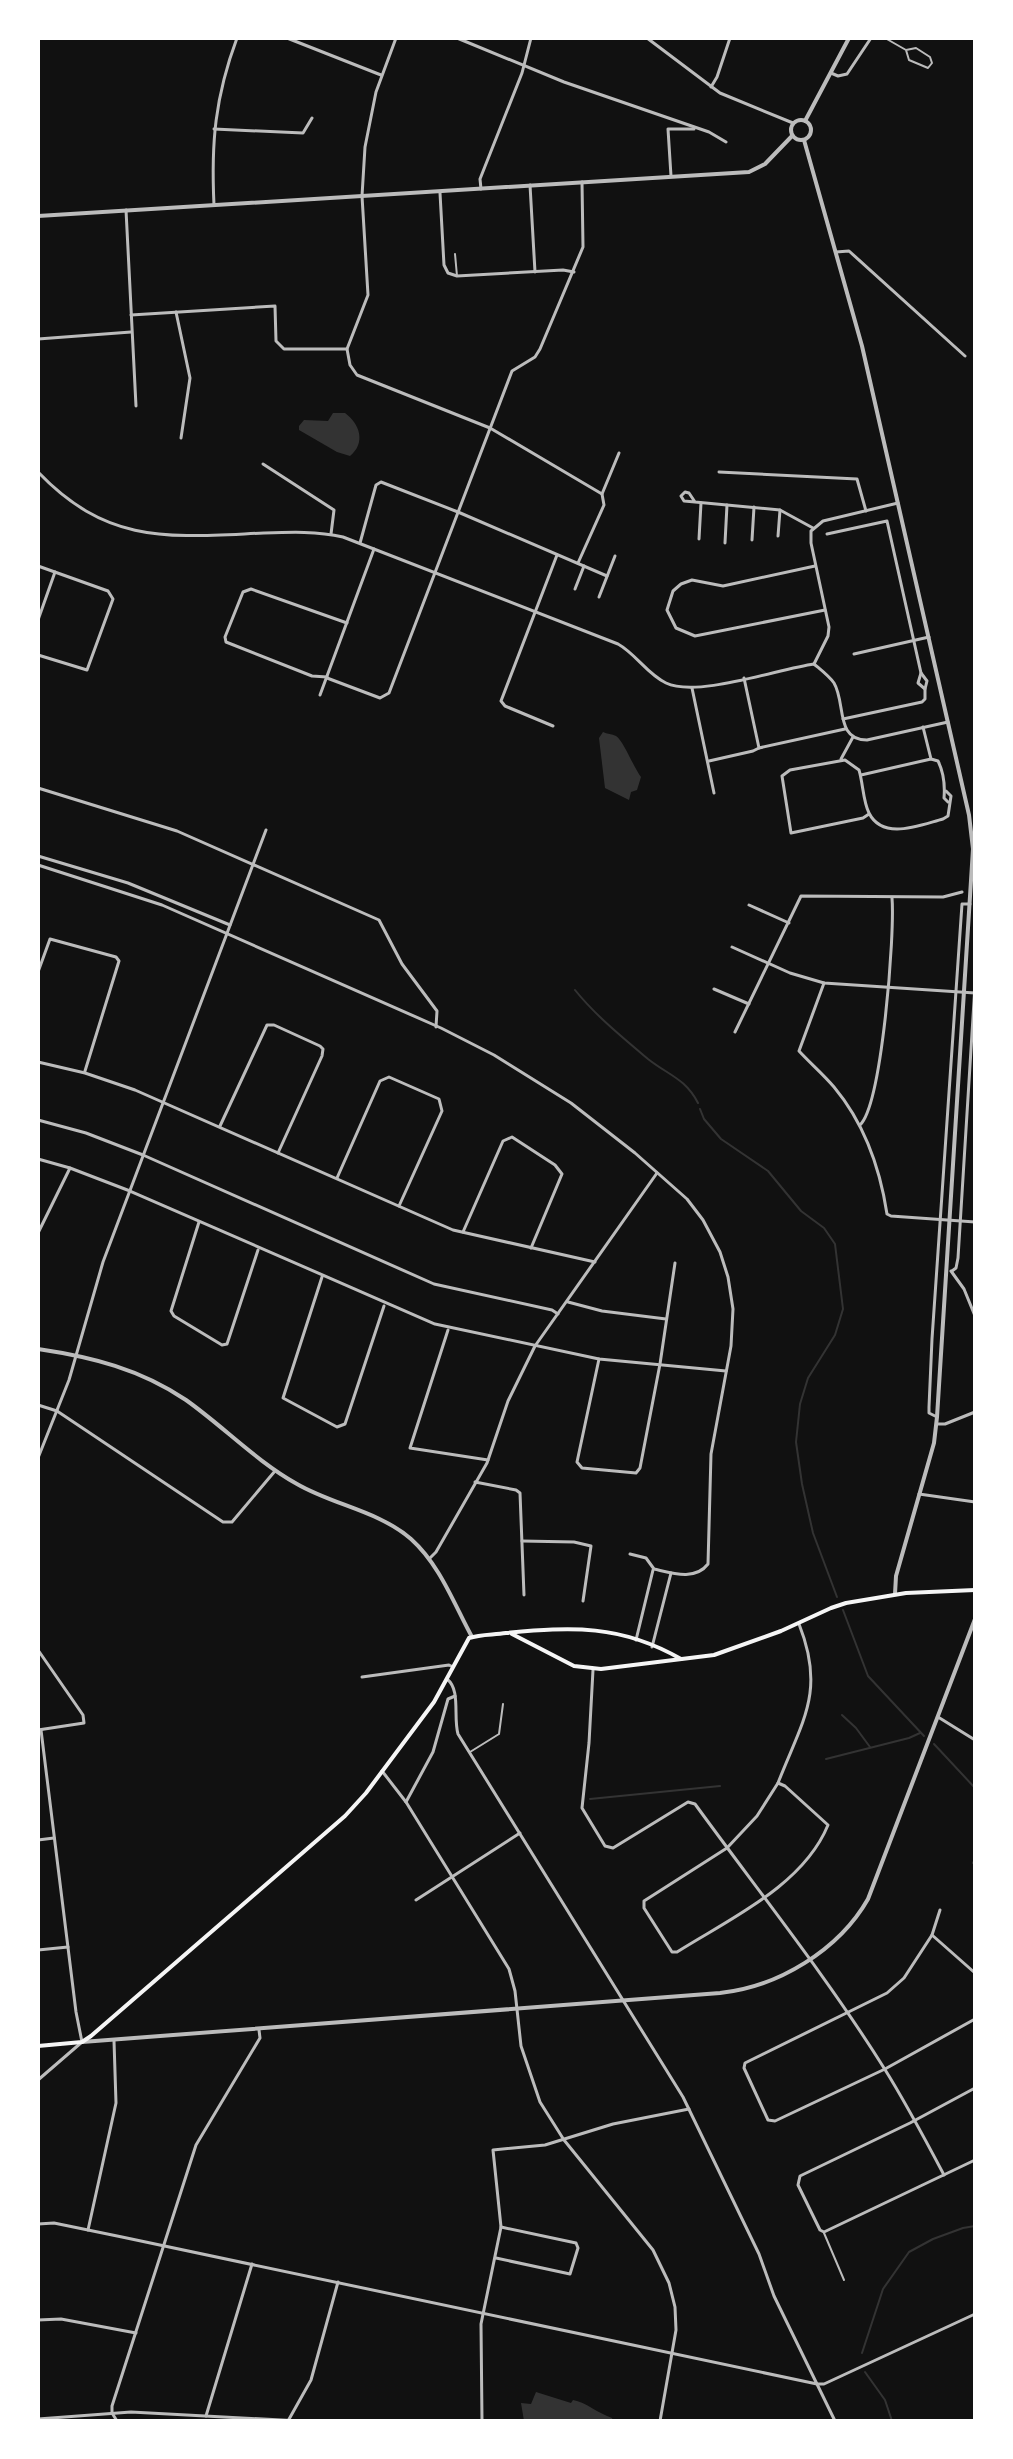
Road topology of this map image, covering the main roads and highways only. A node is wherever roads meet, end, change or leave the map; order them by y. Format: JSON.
{"nodes":[{"id":1,"x":975,"y":1590,"type":"edge"},
{"id":2,"x":510,"y":1633,"type":"junction"},
{"id":3,"x":681,"y":1659,"type":"junction"},
{"id":4,"x":38,"y":2046,"type":"edge"}],
"edges":[{"from":1,"to":3,"type":"main road"},
{"from":2,"to":3,"type":"main road"},
{"from":2,"to":3,"type":"main road"},
{"from":2,"to":4,"type":"main road"}]}
